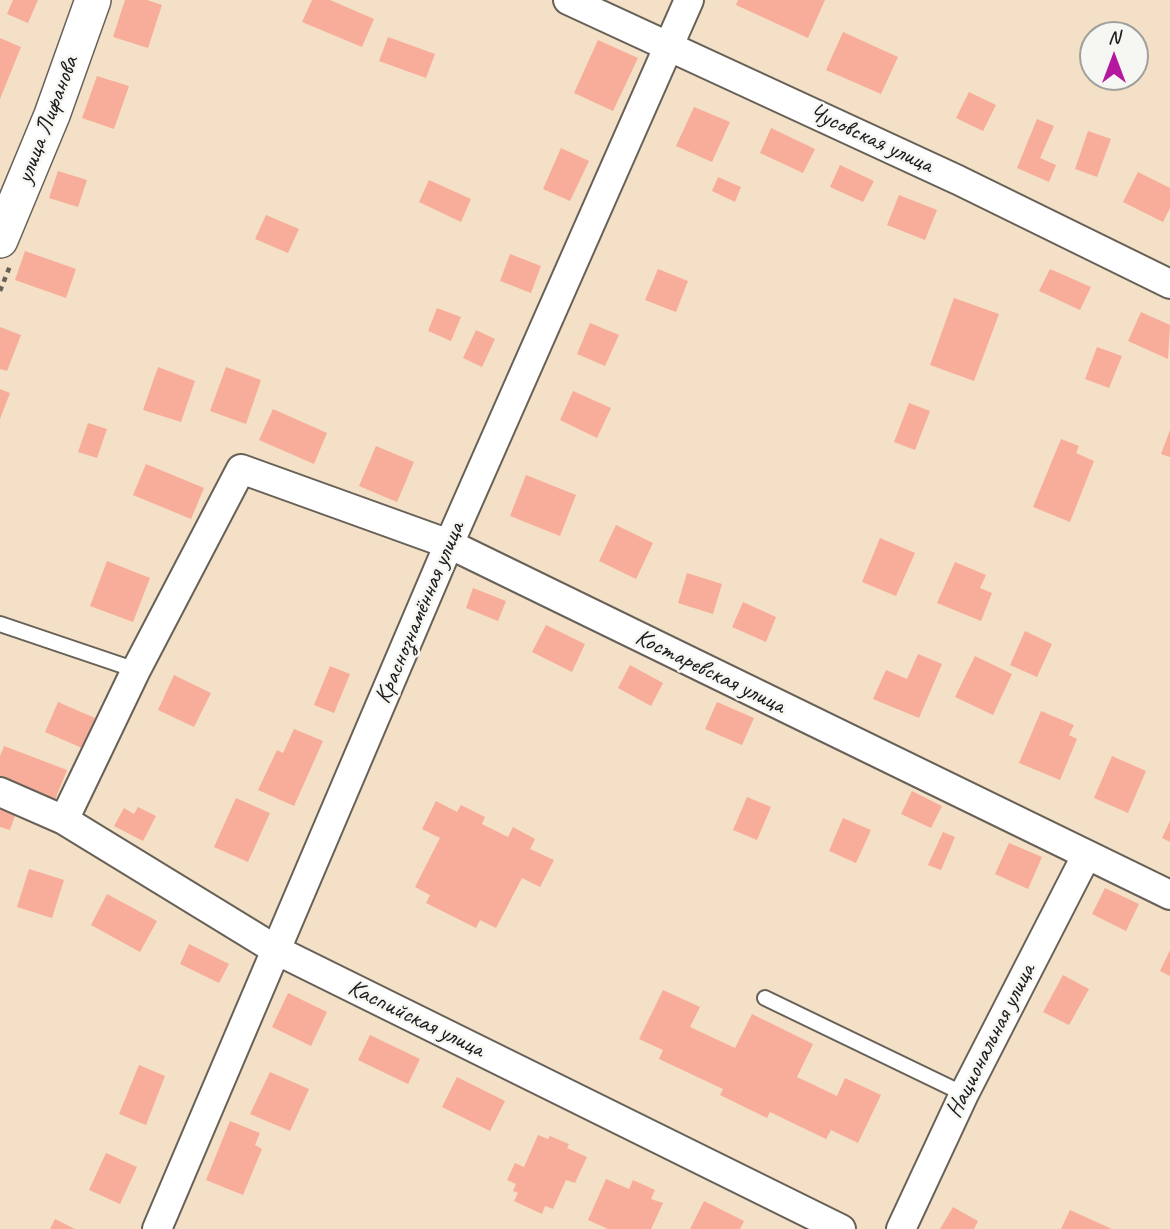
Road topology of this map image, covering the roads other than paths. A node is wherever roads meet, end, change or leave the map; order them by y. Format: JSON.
{"nodes":[{"id":1,"x":93,"y":0,"type":"edge"},
{"id":2,"x":568,"y":0,"type":"edge"},
{"id":3,"x":689,"y":0,"type":"edge"},
{"id":4,"x":671,"y":45,"type":"junction"},
{"id":5,"x":0,"y":240,"type":"edge"},
{"id":6,"x":1170,"y":284,"type":"edge"},
{"id":7,"x":449,"y":544,"type":"junction"},
{"id":8,"x":0,"y":624,"type":"edge"},
{"id":9,"x":136,"y":670,"type":"junction"},
{"id":10,"x":0,"y":792,"type":"edge"},
{"id":11,"x":64,"y":820,"type":"junction"},
{"id":12,"x":1086,"y":856,"type":"junction"},
{"id":13,"x":1170,"y":895,"type":"edge"},
{"id":14,"x":278,"y":951,"type":"junction"},
{"id":15,"x":765,"y":998,"type":"dead end"},
{"id":16,"x":964,"y":1094,"type":"junction"},
{"id":17,"x":157,"y":1229,"type":"edge"},
{"id":18,"x":841,"y":1229,"type":"edge"},
{"id":19,"x":901,"y":1229,"type":"edge"}],
"edges":[{"from":1,"to":5,"type":"street","name":"улица Лифанова"},
{"from":2,"to":4,"type":"street","name":"Чусовская улица"},
{"from":3,"to":4,"type":"street","name":"Краснознамённая улица"},
{"from":4,"to":6,"type":"street","name":"Чусовская улица"},
{"from":4,"to":7,"type":"street","name":"Краснознамённая улица"},
{"from":7,"to":9,"type":"street","name":"Костаревская улица"},
{"from":7,"to":12,"type":"street","name":"Костаревская улица"},
{"from":7,"to":14,"type":"street","name":"Краснознамённая улица"},
{"from":8,"to":9,"type":"lane"},
{"from":9,"to":11,"type":"street"},
{"from":10,"to":11,"type":"street","name":"Каспийская улица"},
{"from":11,"to":14,"type":"street","name":"Каспийская улица"},
{"from":12,"to":13,"type":"street","name":"Костаревская улица"},
{"from":12,"to":16,"type":"street","name":"Национальная улица"},
{"from":14,"to":17,"type":"street","name":"Краснознамённая улица"},
{"from":14,"to":18,"type":"street","name":"Каспийская улица"},
{"from":15,"to":16,"type":"lane"},
{"from":16,"to":19,"type":"street","name":"Национальная улица"}]}
